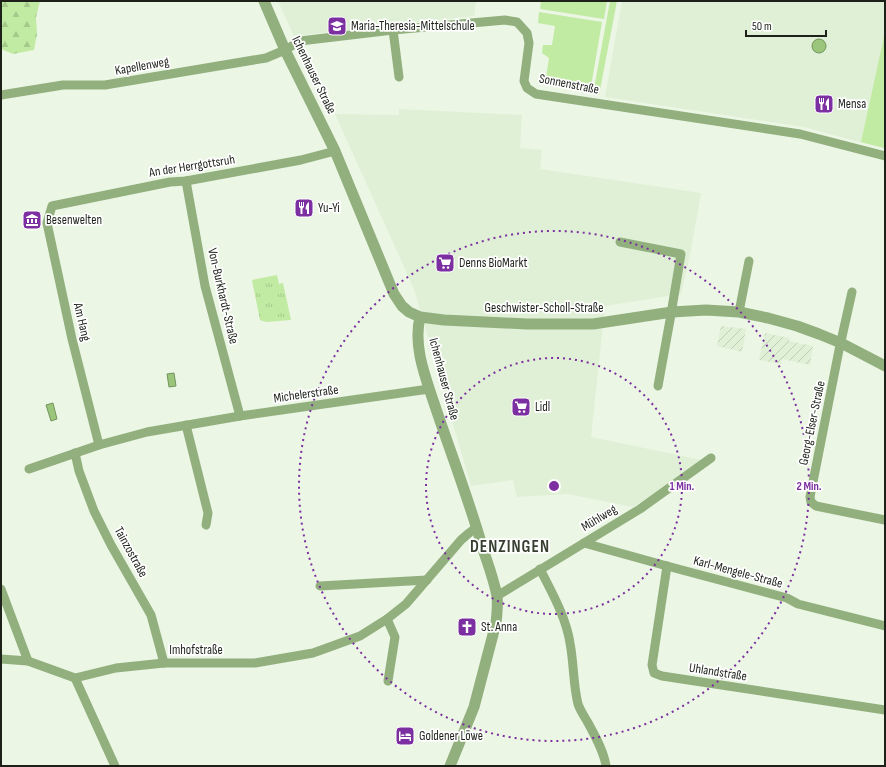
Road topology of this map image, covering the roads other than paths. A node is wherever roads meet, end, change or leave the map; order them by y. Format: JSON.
{"nodes":[{"id":1,"x":264,"y":1,"type":"edge"},
{"id":2,"x":393,"y":30,"type":"junction"},
{"id":3,"x":285,"y":50,"type":"junction"},
{"id":4,"x":399,"y":77,"type":"dead end"},
{"id":5,"x":1,"y":95,"type":"edge"},
{"id":6,"x":336,"y":151,"type":"junction"},
{"id":7,"x":885,"y":156,"type":"edge"},
{"id":8,"x":186,"y":181,"type":"junction"},
{"id":9,"x":52,"y":206,"type":"joint"},
{"id":10,"x":620,"y":242,"type":"dead end"},
{"id":11,"x":749,"y":261,"type":"dead end"},
{"id":12,"x":852,"y":292,"type":"dead end"},
{"id":13,"x":672,"y":312,"type":"junction"},
{"id":14,"x":739,"y":312,"type":"junction"},
{"id":15,"x":420,"y":317,"type":"junction"},
{"id":16,"x":841,"y":343,"type":"junction"},
{"id":17,"x":885,"y":366,"type":"edge"},
{"id":18,"x":658,"y":386,"type":"dead end"},
{"id":19,"x":429,"y":389,"type":"junction"},
{"id":20,"x":240,"y":416,"type":"junction"},
{"id":21,"x":186,"y":425,"type":"junction"},
{"id":22,"x":99,"y":445,"type":"junction"},
{"id":23,"x":75,"y":453,"type":"junction"},
{"id":24,"x":711,"y":458,"type":"dead end"},
{"id":25,"x":29,"y":469,"type":"dead end"},
{"id":26,"x":885,"y":520,"type":"edge"},
{"id":27,"x":206,"y":525,"type":"dead end"},
{"id":28,"x":477,"y":527,"type":"junction"},
{"id":29,"x":584,"y":543,"type":"junction"},
{"id":30,"x":667,"y":566,"type":"junction"},
{"id":31,"x":540,"y":570,"type":"junction"},
{"id":32,"x":427,"y":580,"type":"junction"},
{"id":33,"x":320,"y":586,"type":"dead end"},
{"id":34,"x":1,"y":589,"type":"edge"},
{"id":35,"x":497,"y":596,"type":"junction"},
{"id":36,"x":388,"y":619,"type":"junction"},
{"id":37,"x":885,"y":626,"type":"edge"},
{"id":38,"x":1,"y":659,"type":"edge"},
{"id":39,"x":28,"y":661,"type":"junction"},
{"id":40,"x":164,"y":663,"type":"junction"},
{"id":41,"x":75,"y":678,"type":"junction"},
{"id":42,"x":388,"y":681,"type":"dead end"},
{"id":43,"x":885,"y":710,"type":"edge"},
{"id":44,"x":115,"y":766,"type":"edge"},
{"id":45,"x":450,"y":766,"type":"edge"},
{"id":46,"x":606,"y":766,"type":"edge"}],
"edges":[{"from":1,"to":3,"type":"street","name":"Ichenhauser Straße"},
{"from":2,"to":3,"type":"street","name":"Sonnenstraße"},
{"from":2,"to":4,"type":"street"},
{"from":2,"to":7,"type":"street","name":"Sonnenstraße"},
{"from":3,"to":5,"type":"street","name":"Kapellenweg"},
{"from":3,"to":6,"type":"street","name":"Ichenhauser Straße"},
{"from":6,"to":8,"type":"street","name":"An der Herrgottsruh"},
{"from":6,"to":15,"type":"street","name":"Ichenhauser Straße"},
{"from":8,"to":9,"type":"street","name":"An der Herrgottsruh"},
{"from":8,"to":20,"type":"street","name":"Von-Burkhardt-Straße"},
{"from":9,"to":22,"type":"street","name":"Am Hang"},
{"from":10,"to":13,"type":"street"},
{"from":11,"to":14,"type":"street"},
{"from":12,"to":16,"type":"street"},
{"from":13,"to":14,"type":"street","name":"Geschwister-Scholl-Straße"},
{"from":13,"to":15,"type":"street","name":"Geschwister-Scholl-Straße"},
{"from":13,"to":18,"type":"street"},
{"from":14,"to":16,"type":"street","name":"Geschwister-Scholl-Straße"},
{"from":15,"to":19,"type":"street","name":"Ichenhauser Straße"},
{"from":16,"to":17,"type":"street","name":"Geschwister-Scholl-Straße"},
{"from":16,"to":26,"type":"street","name":"Georg-Elser-Straße"},
{"from":19,"to":20,"type":"street","name":"Michelerstraße"},
{"from":19,"to":28,"type":"street","name":"Ichenhauser Straße"},
{"from":20,"to":21,"type":"street","name":"Michelerstraße"},
{"from":21,"to":22,"type":"street","name":"Michelerstraße"},
{"from":21,"to":27,"type":"street"},
{"from":22,"to":23,"type":"street","name":"Michelerstraße"},
{"from":23,"to":25,"type":"street","name":"Michelerstraße"},
{"from":23,"to":40,"type":"street","name":"Tainzostraße"},
{"from":24,"to":29,"type":"street","name":"Mühlweg"},
{"from":28,"to":32,"type":"street","name":"Imhofstraße"},
{"from":28,"to":35,"type":"street","name":"Ichenhauser Straße"},
{"from":29,"to":30,"type":"street","name":"Karl-Mengele-Straße"},
{"from":29,"to":31,"type":"street","name":"Mühlweg"},
{"from":30,"to":37,"type":"street","name":"Karl-Mengele-Straße"},
{"from":30,"to":43,"type":"street","name":"Uhlandstraße"},
{"from":31,"to":35,"type":"street","name":"Mühlweg"},
{"from":31,"to":46,"type":"street"},
{"from":32,"to":33,"type":"street"},
{"from":32,"to":36,"type":"street","name":"Imhofstraße"},
{"from":34,"to":39,"type":"street"},
{"from":35,"to":45,"type":"street","name":"Ichenhauser Straße"},
{"from":36,"to":40,"type":"street","name":"Imhofstraße"},
{"from":36,"to":42,"type":"street"},
{"from":38,"to":39,"type":"street"},
{"from":39,"to":41,"type":"street"},
{"from":40,"to":41,"type":"street","name":"Imhofstraße"},
{"from":41,"to":44,"type":"street"}]}
